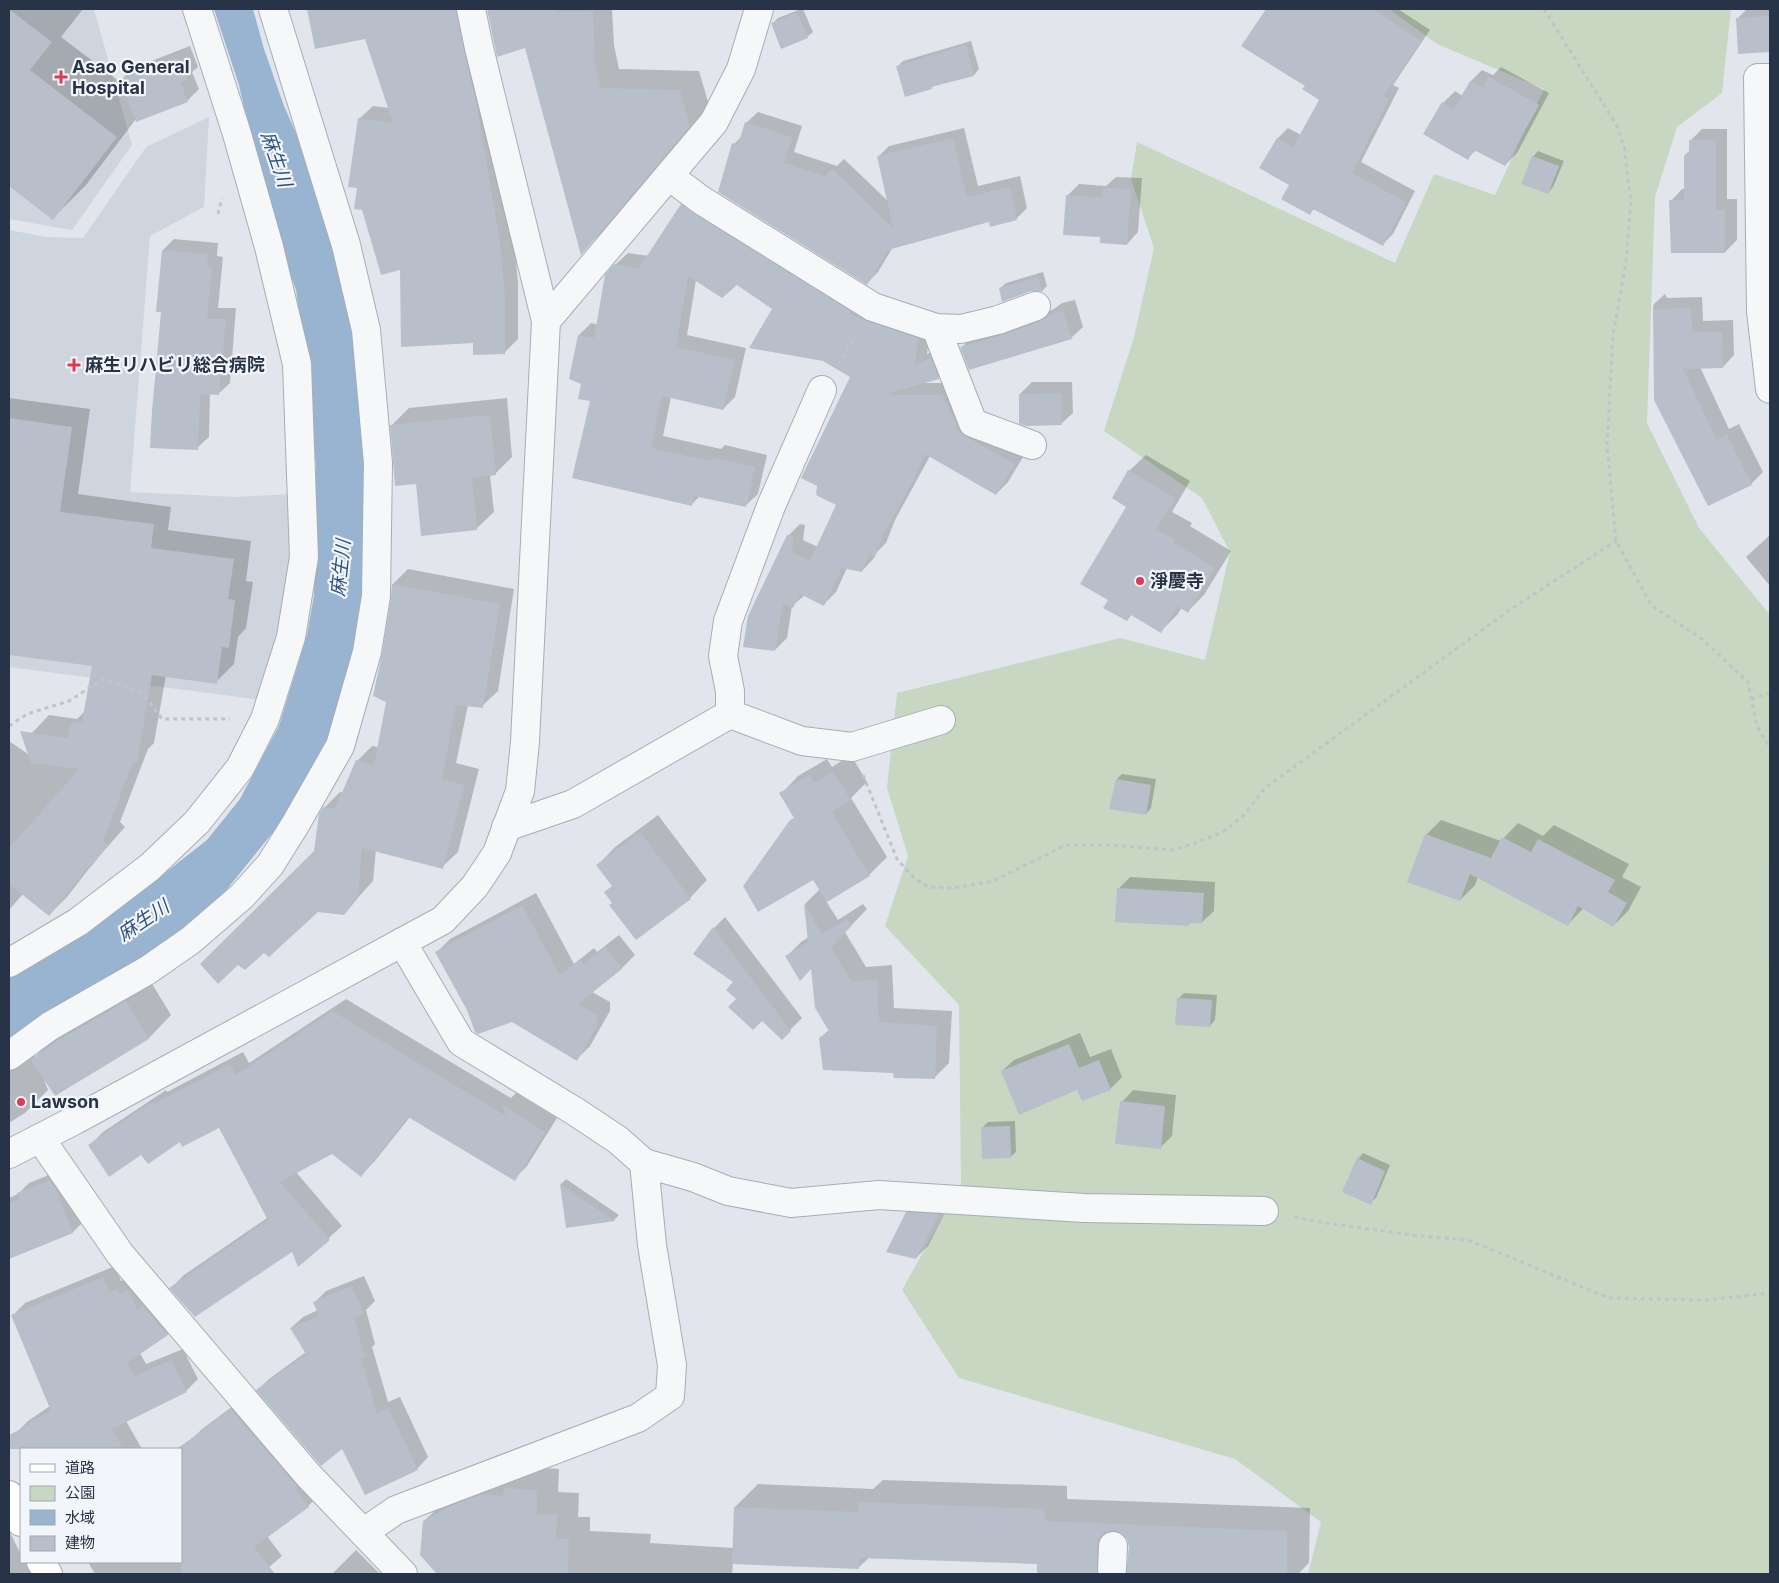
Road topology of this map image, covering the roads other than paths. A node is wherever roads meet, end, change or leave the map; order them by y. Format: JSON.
{"nodes":[{"id":1,"x":197,"y":9,"type":"edge"},
{"id":2,"x":471,"y":9,"type":"edge"},
{"id":3,"x":759,"y":9,"type":"edge"},
{"id":4,"x":274,"y":13,"type":"edge"},
{"id":5,"x":1770,"y":78,"type":"edge"},
{"id":6,"x":669,"y":176,"type":"junction"},
{"id":7,"x":1036,"y":306,"type":"dead end"},
{"id":8,"x":546,"y":321,"type":"junction"},
{"id":9,"x":936,"y":328,"type":"junction"},
{"id":10,"x":1770,"y":389,"type":"edge"},
{"id":11,"x":822,"y":390,"type":"road end"},
{"id":12,"x":1032,"y":445,"type":"dead end"},
{"id":13,"x":730,"y":714,"type":"junction"},
{"id":14,"x":940,"y":720,"type":"dead end"},
{"id":15,"x":506,"y":827,"type":"junction"},
{"id":16,"x":402,"y":942,"type":"junction"},
{"id":17,"x":9,"y":963,"type":"edge"},
{"id":18,"x":9,"y":1056,"type":"edge"},
{"id":19,"x":40,"y":1138,"type":"junction"},
{"id":20,"x":9,"y":1154,"type":"edge"},
{"id":21,"x":644,"y":1163,"type":"junction"},
{"id":22,"x":1264,"y":1211,"type":"road end"},
{"id":23,"x":9,"y":1495,"type":"edge"},
{"id":24,"x":20,"y":1520,"type":"edge"},
{"id":25,"x":364,"y":1532,"type":"junction"},
{"id":26,"x":42,"y":1563,"type":"edge"},
{"id":27,"x":48,"y":1574,"type":"edge"},
{"id":28,"x":404,"y":1574,"type":"edge"}],
"edges":[{"from":1,"to":17,"type":"street"},
{"from":2,"to":8,"type":"street"},
{"from":3,"to":6,"type":"street"},
{"from":4,"to":18,"type":"street"},
{"from":5,"to":10,"type":"street"},
{"from":6,"to":8,"type":"street"},
{"from":6,"to":9,"type":"street"},
{"from":7,"to":9,"type":"street"},
{"from":8,"to":15,"type":"street"},
{"from":9,"to":12,"type":"street"},
{"from":11,"to":13,"type":"street"},
{"from":13,"to":14,"type":"street"},
{"from":13,"to":15,"type":"street"},
{"from":15,"to":16,"type":"street"},
{"from":16,"to":19,"type":"street"},
{"from":16,"to":21,"type":"street"},
{"from":19,"to":20,"type":"street"},
{"from":19,"to":25,"type":"street"},
{"from":21,"to":22,"type":"street"},
{"from":21,"to":25,"type":"street"},
{"from":23,"to":24,"type":"main road"},
{"from":25,"to":28,"type":"street"},
{"from":26,"to":27,"type":"main road"}]}
